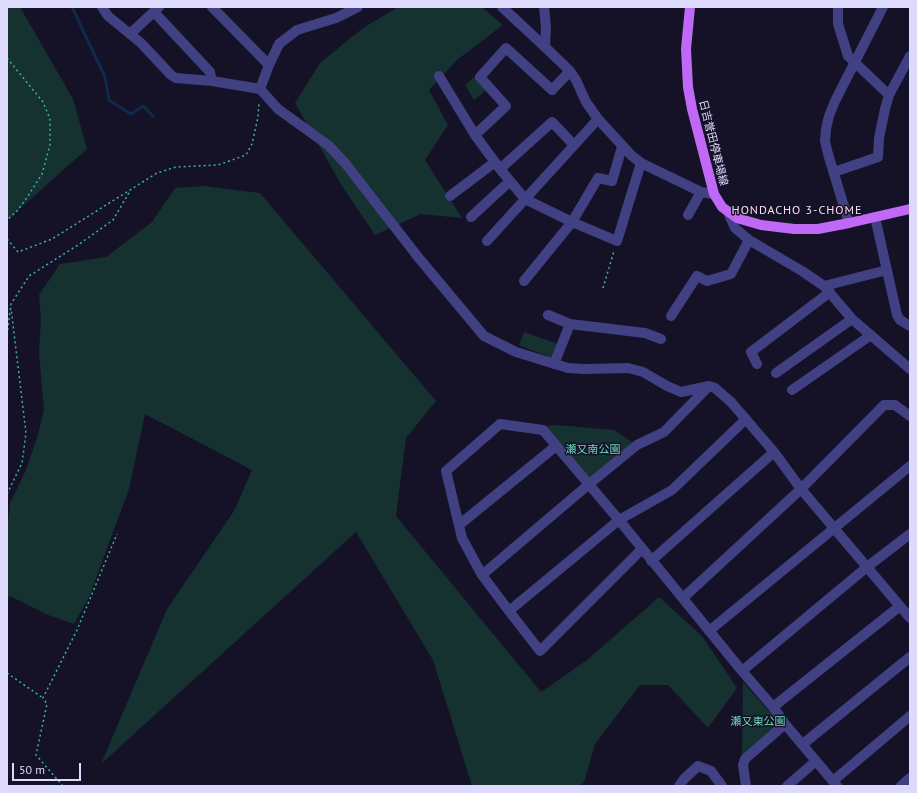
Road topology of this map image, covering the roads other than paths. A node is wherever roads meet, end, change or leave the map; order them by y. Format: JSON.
{"nodes":[{"id":1,"x":102,"y":7,"type":"edge"},
{"id":2,"x":358,"y":7,"type":"edge"},
{"id":3,"x":502,"y":7,"type":"edge"},
{"id":4,"x":544,"y":7,"type":"edge"},
{"id":5,"x":690,"y":7,"type":"edge"},
{"id":6,"x":838,"y":7,"type":"edge"},
{"id":7,"x":883,"y":7,"type":"edge"},
{"id":8,"x":215,"y":8,"type":"edge"},
{"id":9,"x":156,"y":10,"type":"edge"},
{"id":10,"x":130,"y":34,"type":"junction"},
{"id":11,"x":545,"y":47,"type":"junction"},
{"id":12,"x":854,"y":62,"type":"junction"},
{"id":13,"x":909,"y":62,"type":"edge"},
{"id":14,"x":269,"y":64,"type":"junction"},
{"id":15,"x":570,"y":71,"type":"junction"},
{"id":16,"x":439,"y":76,"type":"dead end"},
{"id":17,"x":212,"y":81,"type":"junction"},
{"id":18,"x":260,"y":89,"type":"junction"},
{"id":19,"x":889,"y":95,"type":"junction"},
{"id":20,"x":598,"y":119,"type":"junction"},
{"id":21,"x":475,"y":135,"type":"junction"},
{"id":22,"x":574,"y":145,"type":"junction"},
{"id":23,"x":622,"y":147,"type":"junction"},
{"id":24,"x":641,"y":163,"type":"junction"},
{"id":25,"x":497,"y":166,"type":"junction"},
{"id":26,"x":834,"y":172,"type":"junction"},
{"id":27,"x":510,"y":181,"type":"junction"},
{"id":28,"x":701,"y":192,"type":"junction"},
{"id":29,"x":714,"y":194,"type":"junction"},
{"id":30,"x":450,"y":196,"type":"dead end"},
{"id":31,"x":525,"y":199,"type":"junction"},
{"id":32,"x":910,"y":209,"type":"edge"},
{"id":33,"x":728,"y":212,"type":"junction"},
{"id":34,"x":688,"y":215,"type":"dead end"},
{"id":35,"x":471,"y":216,"type":"dead end"},
{"id":36,"x":875,"y":217,"type":"junction"},
{"id":37,"x":572,"y":222,"type":"junction"},
{"id":38,"x":849,"y":223,"type":"junction"},
{"id":39,"x":750,"y":240,"type":"junction"},
{"id":40,"x":487,"y":241,"type":"dead end"},
{"id":41,"x":887,"y":270,"type":"junction"},
{"id":42,"x":524,"y":281,"type":"dead end"},
{"id":43,"x":827,"y":289,"type":"junction"},
{"id":44,"x":548,"y":315,"type":"dead end"},
{"id":45,"x":671,"y":316,"type":"dead end"},
{"id":46,"x":852,"y":319,"type":"junction"},
{"id":47,"x":570,"y":324,"type":"junction"},
{"id":48,"x":910,"y":326,"type":"edge"},
{"id":49,"x":871,"y":335,"type":"junction"},
{"id":50,"x":661,"y":339,"type":"dead end"},
{"id":51,"x":554,"y":364,"type":"junction"},
{"id":52,"x":757,"y":364,"type":"dead end"},
{"id":53,"x":910,"y":369,"type":"edge"},
{"id":54,"x":776,"y":373,"type":"dead end"},
{"id":55,"x":709,"y":386,"type":"junction"},
{"id":56,"x":792,"y":390,"type":"dead end"},
{"id":57,"x":910,"y":416,"type":"edge"},
{"id":58,"x":746,"y":419,"type":"junction"},
{"id":59,"x":556,"y":446,"type":"junction"},
{"id":60,"x":774,"y":452,"type":"junction"},
{"id":61,"x":910,"y":466,"type":"edge"},
{"id":62,"x":588,"y":484,"type":"junction"},
{"id":63,"x":801,"y":489,"type":"junction"},
{"id":64,"x":619,"y":520,"type":"junction"},
{"id":65,"x":459,"y":525,"type":"junction"},
{"id":66,"x":834,"y":528,"type":"junction"},
{"id":67,"x":910,"y":534,"type":"edge"},
{"id":68,"x":642,"y":549,"type":"junction"},
{"id":69,"x":651,"y":561,"type":"junction"},
{"id":70,"x":867,"y":567,"type":"junction"},
{"id":71,"x":482,"y":575,"type":"junction"},
{"id":72,"x":683,"y":598,"type":"junction"},
{"id":73,"x":900,"y":606,"type":"junction"},
{"id":74,"x":509,"y":611,"type":"junction"},
{"id":75,"x":910,"y":618,"type":"edge"},
{"id":76,"x":709,"y":631,"type":"junction"},
{"id":77,"x":910,"y":657,"type":"edge"},
{"id":78,"x":742,"y":672,"type":"junction"},
{"id":79,"x":773,"y":707,"type":"junction"},
{"id":80,"x":910,"y":716,"type":"edge"},
{"id":81,"x":785,"y":724,"type":"junction"},
{"id":82,"x":802,"y":744,"type":"junction"},
{"id":83,"x":816,"y":761,"type":"junction"},
{"id":84,"x":910,"y":778,"type":"edge"},
{"id":85,"x":835,"y":783,"type":"edge"},
{"id":86,"x":679,"y":786,"type":"edge"},
{"id":87,"x":722,"y":786,"type":"edge"},
{"id":88,"x":746,"y":786,"type":"edge"},
{"id":89,"x":787,"y":786,"type":"edge"},
{"id":90,"x":901,"y":786,"type":"edge"}],
"edges":[{"from":1,"to":10,"type":"street"},
{"from":2,"to":14,"type":"street"},
{"from":3,"to":11,"type":"street"},
{"from":4,"to":11,"type":"street"},
{"from":5,"to":29,"type":"main road","name":"日吉誉田停車場線"},
{"from":6,"to":12,"type":"street"},
{"from":7,"to":12,"type":"street"},
{"from":8,"to":14,"type":"street"},
{"from":9,"to":10,"type":"street"},
{"from":9,"to":17,"type":"street"},
{"from":10,"to":17,"type":"street"},
{"from":11,"to":15,"type":"street"},
{"from":12,"to":19,"type":"street"},
{"from":12,"to":26,"type":"street"},
{"from":13,"to":19,"type":"street"},
{"from":14,"to":18,"type":"street"},
{"from":15,"to":20,"type":"street"},
{"from":15,"to":21,"type":"street"},
{"from":16,"to":21,"type":"street"},
{"from":17,"to":18,"type":"street"},
{"from":18,"to":51,"type":"street"},
{"from":19,"to":26,"type":"street"},
{"from":20,"to":22,"type":"street"},
{"from":20,"to":23,"type":"street"},
{"from":21,"to":25,"type":"street"},
{"from":22,"to":25,"type":"street"},
{"from":22,"to":31,"type":"street"},
{"from":23,"to":24,"type":"street"},
{"from":23,"to":37,"type":"street"},
{"from":24,"to":28,"type":"street"},
{"from":24,"to":37,"type":"street"},
{"from":25,"to":27,"type":"street"},
{"from":25,"to":30,"type":"street"},
{"from":26,"to":38,"type":"street"},
{"from":27,"to":31,"type":"street"},
{"from":27,"to":35,"type":"street"},
{"from":28,"to":29,"type":"street"},
{"from":28,"to":34,"type":"street"},
{"from":29,"to":33,"type":"main road","name":"日吉誉田停車場線"},
{"from":31,"to":37,"type":"street"},
{"from":31,"to":40,"type":"street"},
{"from":32,"to":36,"type":"main road","name":"日吉誉田停車場線"},
{"from":33,"to":38,"type":"main road","name":"日吉誉田停車場線"},
{"from":33,"to":39,"type":"street"},
{"from":36,"to":38,"type":"main road","name":"日吉誉田停車場線"},
{"from":36,"to":41,"type":"street"},
{"from":37,"to":42,"type":"street"},
{"from":39,"to":43,"type":"street"},
{"from":39,"to":45,"type":"street"},
{"from":41,"to":43,"type":"street"},
{"from":41,"to":48,"type":"street"},
{"from":43,"to":46,"type":"street"},
{"from":43,"to":52,"type":"street"},
{"from":44,"to":47,"type":"street"},
{"from":46,"to":49,"type":"street"},
{"from":46,"to":54,"type":"street"},
{"from":47,"to":50,"type":"street"},
{"from":47,"to":51,"type":"street"},
{"from":49,"to":53,"type":"street"},
{"from":49,"to":56,"type":"street"},
{"from":51,"to":55,"type":"street"},
{"from":55,"to":58,"type":"street"},
{"from":55,"to":62,"type":"street"},
{"from":57,"to":63,"type":"street"},
{"from":58,"to":60,"type":"street"},
{"from":58,"to":64,"type":"street"},
{"from":59,"to":62,"type":"street"},
{"from":59,"to":65,"type":"street"},
{"from":59,"to":65,"type":"street"},
{"from":60,"to":63,"type":"street"},
{"from":60,"to":69,"type":"street"},
{"from":61,"to":66,"type":"street"},
{"from":62,"to":64,"type":"street"},
{"from":62,"to":71,"type":"street"},
{"from":63,"to":66,"type":"street"},
{"from":63,"to":72,"type":"street"},
{"from":64,"to":68,"type":"street"},
{"from":64,"to":74,"type":"street"},
{"from":65,"to":71,"type":"street"},
{"from":66,"to":70,"type":"street"},
{"from":66,"to":76,"type":"street"},
{"from":67,"to":70,"type":"street"},
{"from":68,"to":69,"type":"street"},
{"from":68,"to":74,"type":"street"},
{"from":69,"to":72,"type":"street"},
{"from":70,"to":73,"type":"street"},
{"from":70,"to":78,"type":"street"},
{"from":71,"to":74,"type":"street"},
{"from":72,"to":76,"type":"street"},
{"from":73,"to":75,"type":"street"},
{"from":73,"to":79,"type":"street"},
{"from":76,"to":78,"type":"street"},
{"from":77,"to":82,"type":"street"},
{"from":78,"to":79,"type":"street"},
{"from":79,"to":81,"type":"street"},
{"from":80,"to":85,"type":"street"},
{"from":81,"to":82,"type":"street"},
{"from":81,"to":88,"type":"street"},
{"from":82,"to":83,"type":"street"},
{"from":83,"to":85,"type":"street"},
{"from":83,"to":89,"type":"street"},
{"from":84,"to":90,"type":"street"},
{"from":86,"to":87,"type":"street"}]}
